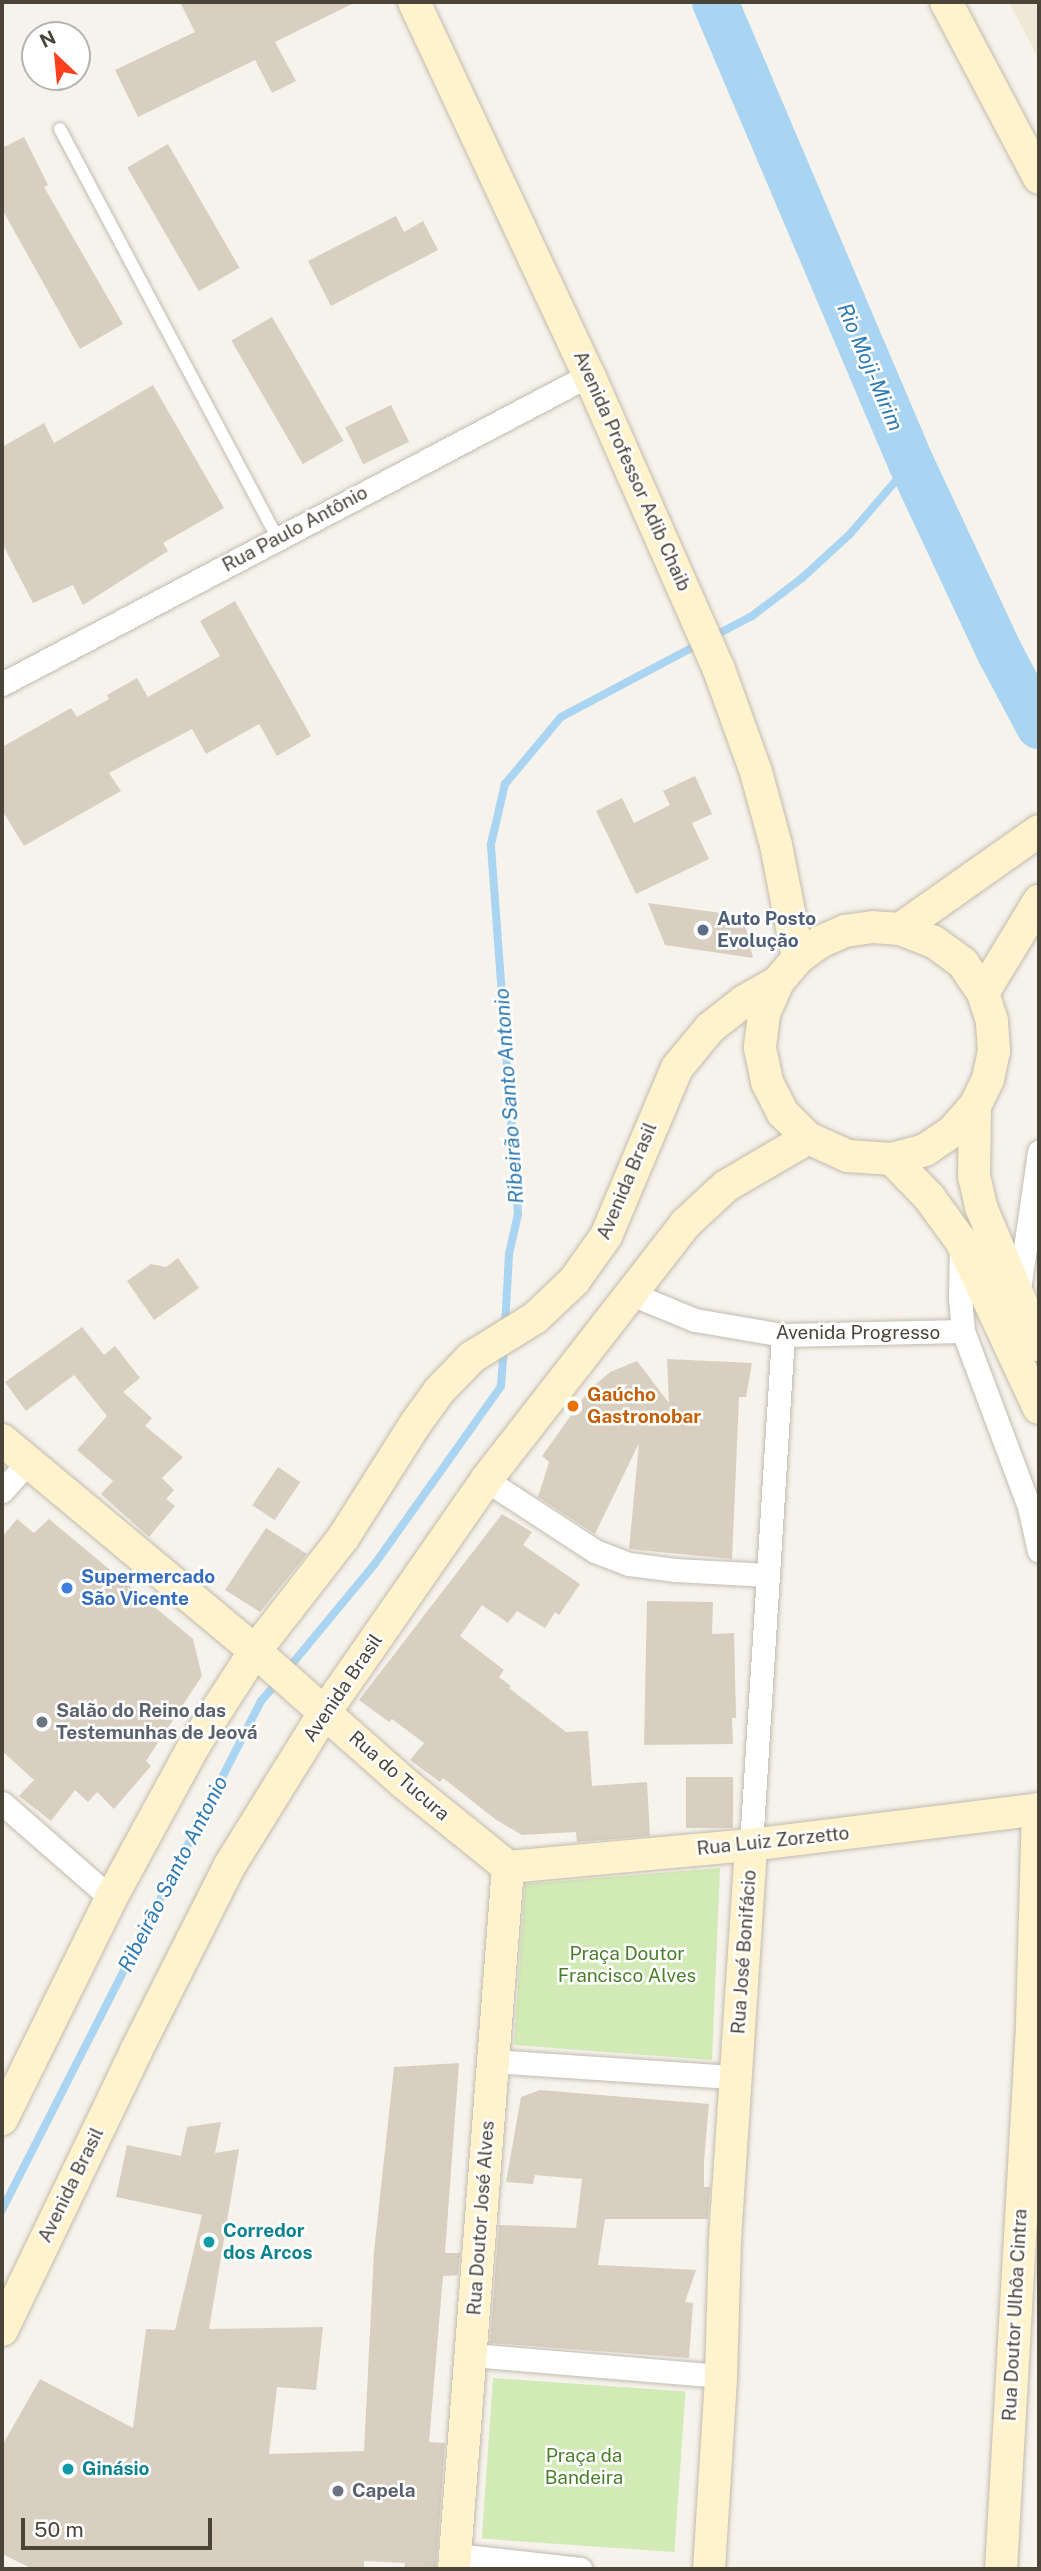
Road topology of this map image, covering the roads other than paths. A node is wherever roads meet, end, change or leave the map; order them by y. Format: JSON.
{"nodes":[{"id":1,"x":414,"y":2,"type":"edge"},
{"id":2,"x":946,"y":2,"type":"edge"},
{"id":3,"x":60,"y":130,"type":"dead end"},
{"id":4,"x":1039,"y":178,"type":"edge"},
{"id":5,"x":589,"y":375,"type":"junction"},
{"id":6,"x":278,"y":538,"type":"junction"},
{"id":7,"x":2,"y":684,"type":"edge"},
{"id":8,"x":1039,"y":831,"type":"edge"},
{"id":9,"x":1039,"y":901,"type":"edge"},
{"id":10,"x":900,"y":929,"type":"junction"},
{"id":11,"x":788,"y":970,"type":"junction"},
{"id":12,"x":983,"y":993,"type":"junction"},
{"id":13,"x":975,"y":1106,"type":"junction"},
{"id":14,"x":808,"y":1138,"type":"junction"},
{"id":15,"x":1039,"y":1152,"type":"edge"},
{"id":16,"x":892,"y":1159,"type":"junction"},
{"id":17,"x":961,"y":1241,"type":"junction"},
{"id":18,"x":634,"y":1295,"type":"junction"},
{"id":19,"x":1018,"y":1299,"type":"junction"},
{"id":20,"x":963,"y":1331,"type":"junction"},
{"id":21,"x":783,"y":1335,"type":"junction"},
{"id":22,"x":1039,"y":1345,"type":"edge"},
{"id":23,"x":1039,"y":1408,"type":"edge"},
{"id":24,"x":2,"y":1440,"type":"edge"},
{"id":25,"x":28,"y":1462,"type":"junction"},
{"id":26,"x":486,"y":1480,"type":"junction"},
{"id":27,"x":2,"y":1491,"type":"edge"},
{"id":28,"x":1039,"y":1551,"type":"edge"},
{"id":29,"x":768,"y":1575,"type":"junction"},
{"id":30,"x":261,"y":1656,"type":"junction"},
{"id":31,"x":317,"y":1705,"type":"junction"},
{"id":32,"x":1039,"y":1800,"type":"edge"},
{"id":33,"x":2,"y":1803,"type":"edge"},
{"id":34,"x":751,"y":1845,"type":"junction"},
{"id":35,"x":508,"y":1867,"type":"junction"},
{"id":36,"x":111,"y":1898,"type":"junction"},
{"id":37,"x":1036,"y":2027,"type":"edge"},
{"id":38,"x":492,"y":2060,"type":"junction"},
{"id":39,"x":736,"y":2077,"type":"junction"},
{"id":40,"x":2,"y":2119,"type":"edge"},
{"id":41,"x":2,"y":2330,"type":"edge"},
{"id":42,"x":471,"y":2355,"type":"junction"},
{"id":43,"x":721,"y":2376,"type":"junction"},
{"id":44,"x":455,"y":2562,"type":"edge"},
{"id":45,"x":580,"y":2569,"type":"edge"},
{"id":46,"x":709,"y":2569,"type":"edge"},
{"id":47,"x":1000,"y":2569,"type":"edge"}],
"edges":[{"from":1,"to":5,"type":"main road","name":"Avenida Professor Adib Chaib"},
{"from":2,"to":4,"type":"main road"},
{"from":3,"to":6,"type":"lane"},
{"from":5,"to":6,"type":"street","name":"Rua Paulo Antônio"},
{"from":5,"to":11,"type":"main road","name":"Avenida Professor Adib Chaib"},
{"from":6,"to":7,"type":"street","name":"Rua Paulo Antônio"},
{"from":8,"to":10,"type":"main road"},
{"from":9,"to":12,"type":"main road"},
{"from":10,"to":11,"type":"main road"},
{"from":10,"to":12,"type":"main road"},
{"from":11,"to":14,"type":"main road"},
{"from":11,"to":30,"type":"main road","name":"Avenida Brasil"},
{"from":12,"to":13,"type":"main road"},
{"from":13,"to":16,"type":"main road"},
{"from":13,"to":19,"type":"main road"},
{"from":14,"to":16,"type":"main road"},
{"from":14,"to":18,"type":"main road","name":"Avenida Brasil"},
{"from":15,"to":19,"type":"street"},
{"from":16,"to":17,"type":"main road"},
{"from":17,"to":20,"type":"street"},
{"from":17,"to":23,"type":"main road"},
{"from":18,"to":21,"type":"street","name":"Avenida Progresso"},
{"from":18,"to":26,"type":"main road","name":"Avenida Brasil"},
{"from":19,"to":22,"type":"main road"},
{"from":20,"to":21,"type":"street","name":"Avenida Progresso"},
{"from":20,"to":28,"type":"street"},
{"from":21,"to":29,"type":"street","name":"Rua José Bonifácio"},
{"from":24,"to":25,"type":"main road","name":"Rua do Tucura"},
{"from":25,"to":27,"type":"street"},
{"from":25,"to":30,"type":"main road","name":"Rua do Tucura"},
{"from":26,"to":29,"type":"street"},
{"from":26,"to":31,"type":"main road","name":"Avenida Brasil"},
{"from":29,"to":34,"type":"street","name":"Rua José Bonifácio"},
{"from":30,"to":31,"type":"main road","name":"Rua do Tucura"},
{"from":30,"to":36,"type":"main road","name":"Avenida Brasil"},
{"from":31,"to":35,"type":"main road","name":"Rua do Tucura"},
{"from":31,"to":41,"type":"main road","name":"Avenida Brasil"},
{"from":32,"to":34,"type":"main road","name":"Rua Luiz Zorzetto"},
{"from":32,"to":37,"type":"main road","name":"Rua Doutor Ulhôa Cintra"},
{"from":33,"to":36,"type":"street"},
{"from":34,"to":35,"type":"main road","name":"Rua Luiz Zorzetto"},
{"from":34,"to":39,"type":"main road","name":"Rua José Bonifácio"},
{"from":35,"to":38,"type":"main road","name":"Rua Doutor José Alves"},
{"from":36,"to":40,"type":"main road","name":"Avenida Brasil"},
{"from":37,"to":47,"type":"main road","name":"Rua Doutor Ulhôa Cintra"},
{"from":38,"to":39,"type":"street"},
{"from":38,"to":42,"type":"main road","name":"Rua Doutor José Alves"},
{"from":39,"to":43,"type":"main road","name":"Rua José Bonifácio"},
{"from":42,"to":43,"type":"street"},
{"from":42,"to":44,"type":"main road","name":"Rua Doutor José Alves"},
{"from":43,"to":46,"type":"main road","name":"Rua José Bonifácio"},
{"from":44,"to":45,"type":"street"}]}
